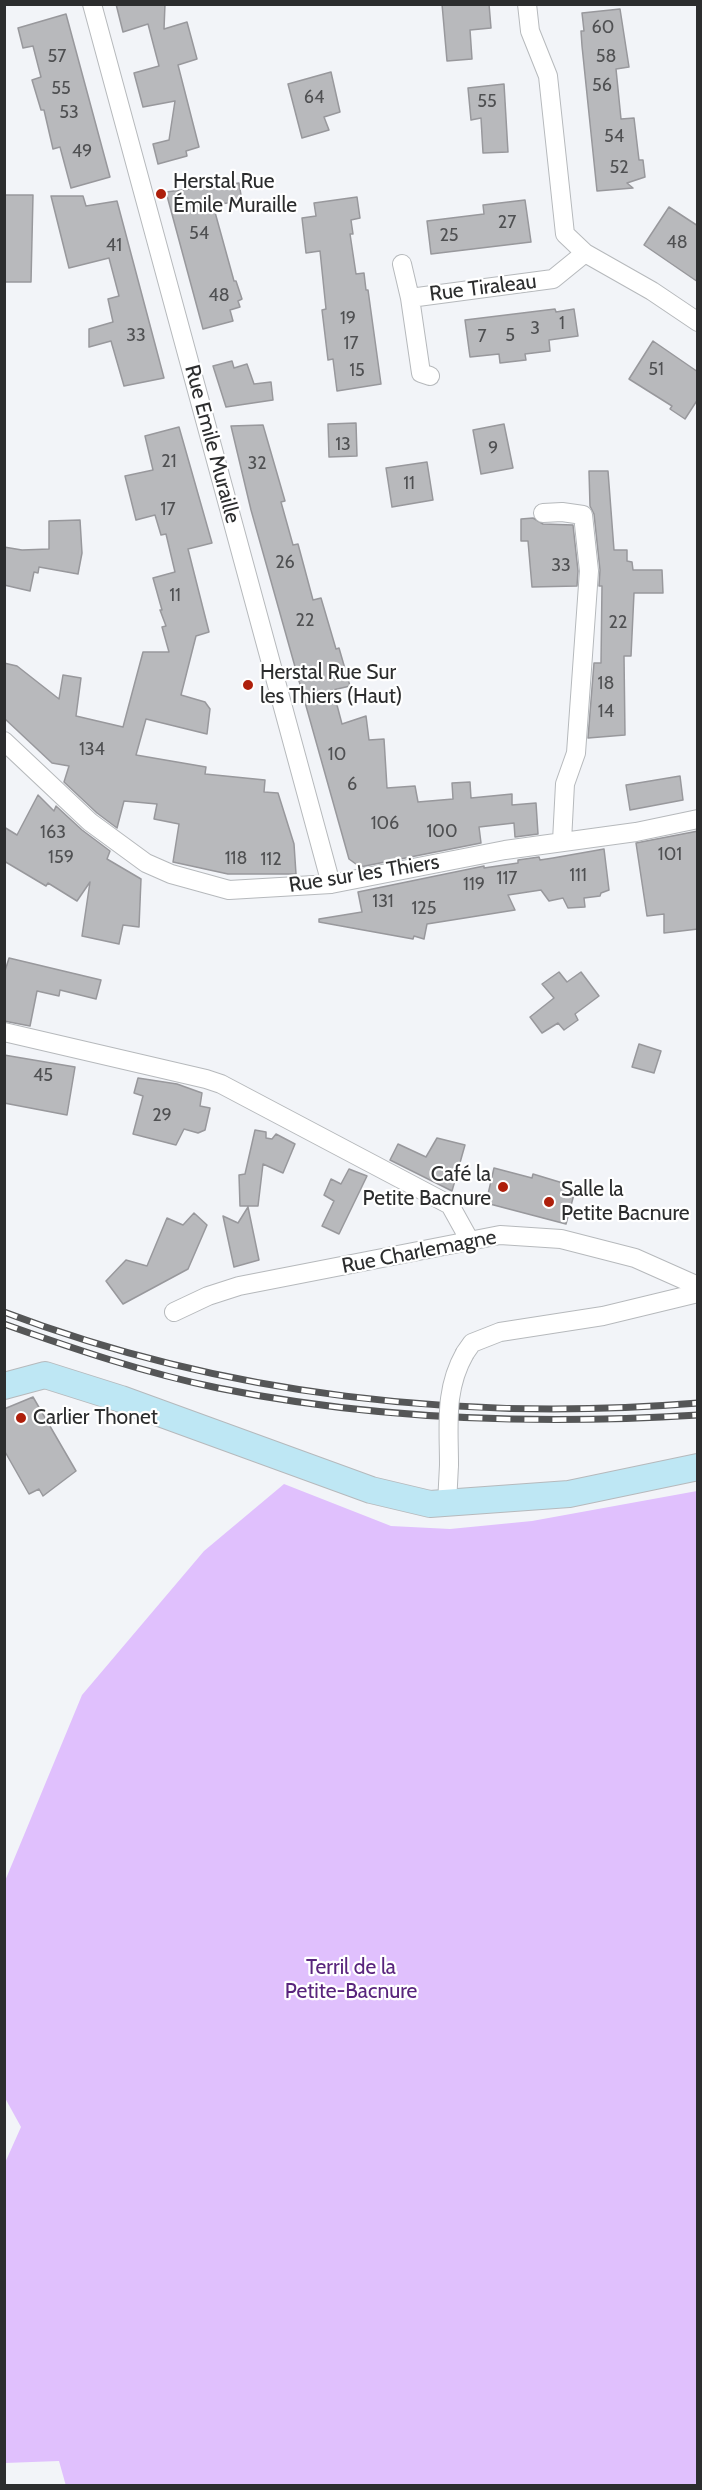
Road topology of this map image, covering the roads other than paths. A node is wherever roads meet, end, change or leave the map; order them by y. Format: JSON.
{"nodes":[{"id":1,"x":92,"y":4,"type":"edge"},
{"id":2,"x":527,"y":4,"type":"edge"},
{"id":3,"x":585,"y":254,"type":"junction"},
{"id":4,"x":402,"y":264,"type":"dead end"},
{"id":5,"x":410,"y":298,"type":"junction"},
{"id":6,"x":698,"y":322,"type":"edge"},
{"id":7,"x":430,"y":376,"type":"dead end"},
{"id":8,"x":543,"y":513,"type":"dead end"},
{"id":9,"x":4,"y":741,"type":"edge"},
{"id":10,"x":698,"y":819,"type":"edge"},
{"id":11,"x":562,"y":841,"type":"junction"},
{"id":12,"x":331,"y":884,"type":"junction"},
{"id":13,"x":4,"y":1032,"type":"edge"},
{"id":14,"x":470,"y":1241,"type":"junction"},
{"id":15,"x":698,"y":1286,"type":"edge"},
{"id":16,"x":698,"y":1293,"type":"edge"},
{"id":17,"x":174,"y":1312,"type":"dead end"},
{"id":18,"x":10,"y":1384,"type":"edge"},
{"id":19,"x":698,"y":1467,"type":"edge"},
{"id":20,"x":447,"y":1504,"type":"junction"}],
"edges":[{"from":1,"to":12,"type":"street","name":"Rue Emile Muraille"},
{"from":2,"to":3,"type":"street"},
{"from":3,"to":5,"type":"street","name":"Rue Tiraleau"},
{"from":3,"to":6,"type":"street"},
{"from":4,"to":5,"type":"street","name":"Rue Tiraleau"},
{"from":5,"to":7,"type":"street","name":"Rue Tiraleau"},
{"from":8,"to":11,"type":"street"},
{"from":9,"to":12,"type":"street","name":"Rue sur les Thiers"},
{"from":10,"to":11,"type":"street","name":"Rue sur les Thiers"},
{"from":11,"to":12,"type":"street","name":"Rue sur les Thiers"},
{"from":13,"to":14,"type":"street"},
{"from":14,"to":15,"type":"street","name":"Rue Charlemagne"},
{"from":14,"to":17,"type":"street","name":"Rue Charlemagne"},
{"from":16,"to":20,"type":"street","bridge":true},
{"from":18,"to":20,"type":"street"},
{"from":19,"to":20,"type":"street"}]}
